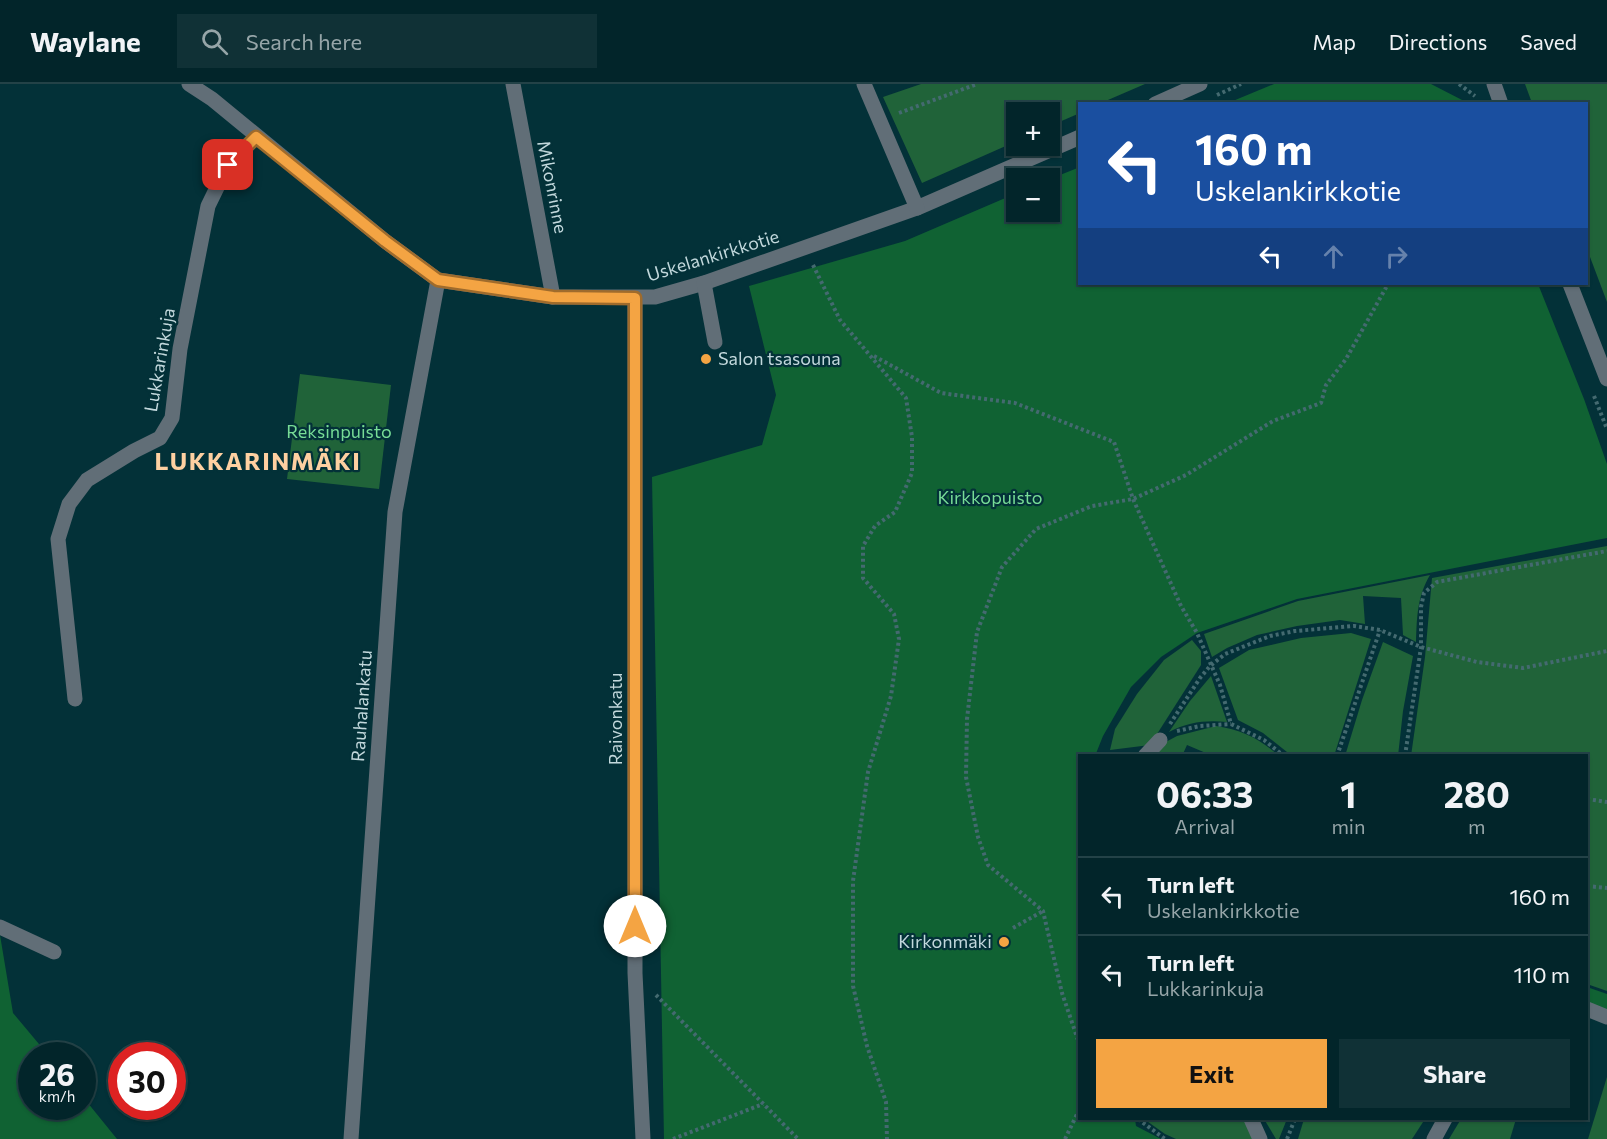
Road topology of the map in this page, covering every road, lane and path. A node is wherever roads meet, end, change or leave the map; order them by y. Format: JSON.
{"nodes":[{"id":1,"x":189,"y":84,"type":"edge"},
{"id":2,"x":513,"y":84,"type":"edge"},
{"id":3,"x":864,"y":84,"type":"edge"},
{"id":4,"x":977,"y":84,"type":"edge"},
{"id":5,"x":1200,"y":84,"type":"edge"},
{"id":6,"x":1459,"y":84,"type":"edge"},
{"id":7,"x":1494,"y":84,"type":"edge"},
{"id":8,"x":1481,"y":101,"type":"dead end"},
{"id":9,"x":1160,"y":102,"type":"edge"},
{"id":10,"x":1500,"y":102,"type":"edge"},
{"id":11,"x":879,"y":120,"type":"junction"},
{"id":12,"x":256,"y":137,"type":"junction"},
{"id":13,"x":1078,"y":138,"type":"edge"},
{"id":14,"x":918,"y":208,"type":"junction"},
{"id":15,"x":438,"y":280,"type":"junction"},
{"id":16,"x":820,"y":280,"type":"dead end"},
{"id":17,"x":704,"y":283,"type":"junction"},
{"id":18,"x":1387,"y":285,"type":"edge"},
{"id":19,"x":1570,"y":285,"type":"edge"},
{"id":20,"x":553,"y":297,"type":"junction"},
{"id":21,"x":635,"y":298,"type":"junction"},
{"id":22,"x":715,"y":342,"type":"dead end"},
{"id":23,"x":871,"y":354,"type":"junction"},
{"id":24,"x":1607,"y":379,"type":"edge"},
{"id":25,"x":1133,"y":498,"type":"junction"},
{"id":26,"x":1607,"y":551,"type":"edge"},
{"id":27,"x":1380,"y":630,"type":"junction"},
{"id":28,"x":1420,"y":647,"type":"junction"},
{"id":29,"x":1607,"y":651,"type":"edge"},
{"id":30,"x":1210,"y":666,"type":"junction"},
{"id":31,"x":75,"y":699,"type":"dead end"},
{"id":32,"x":1231,"y":724,"type":"junction"},
{"id":33,"x":1160,"y":740,"type":"junction"},
{"id":34,"x":1147,"y":754,"type":"edge"},
{"id":35,"x":1282,"y":754,"type":"edge"},
{"id":36,"x":1338,"y":754,"type":"edge"},
{"id":37,"x":1405,"y":754,"type":"edge"},
{"id":38,"x":1588,"y":799,"type":"edge"},
{"id":39,"x":1607,"y":802,"type":"edge"},
{"id":40,"x":1588,"y":886,"type":"edge"},
{"id":41,"x":1607,"y":888,"type":"edge"},
{"id":42,"x":1042,"y":912,"type":"junction"},
{"id":43,"x":0,"y":927,"type":"edge"},
{"id":44,"x":1013,"y":928,"type":"dead end"},
{"id":45,"x":54,"y":952,"type":"dead end"},
{"id":46,"x":635,"y":973,"type":"junction"},
{"id":47,"x":1588,"y":1009,"type":"edge"},
{"id":48,"x":1607,"y":1017,"type":"edge"},
{"id":49,"x":1078,"y":1040,"type":"edge"},
{"id":50,"x":763,"y":1104,"type":"junction"},
{"id":51,"x":1078,"y":1112,"type":"edge"},
{"id":52,"x":1139,"y":1120,"type":"edge"},
{"id":53,"x":1251,"y":1120,"type":"edge"},
{"id":54,"x":1295,"y":1120,"type":"edge"},
{"id":55,"x":1444,"y":1120,"type":"edge"},
{"id":56,"x":351,"y":1139,"type":"edge"},
{"id":57,"x":643,"y":1139,"type":"edge"},
{"id":58,"x":673,"y":1139,"type":"edge"},
{"id":59,"x":798,"y":1139,"type":"edge"},
{"id":60,"x":887,"y":1139,"type":"edge"},
{"id":61,"x":1065,"y":1139,"type":"edge"},
{"id":62,"x":1165,"y":1139,"type":"edge"},
{"id":63,"x":1260,"y":1139,"type":"edge"},
{"id":64,"x":1287,"y":1139,"type":"edge"},
{"id":65,"x":1434,"y":1139,"type":"edge"}],
"edges":[{"from":1,"to":12,"type":"street","name":"Uskelankirkkotie"},
{"from":2,"to":20,"type":"street","name":"Mikonrinne"},
{"from":3,"to":11,"type":"street"},
{"from":4,"to":11,"type":"path"},
{"from":5,"to":9,"type":"street"},
{"from":6,"to":8,"type":"path"},
{"from":7,"to":10,"type":"street"},
{"from":11,"to":14,"type":"street"},
{"from":12,"to":15,"type":"street","name":"Uskelankirkkotie"},
{"from":12,"to":31,"type":"street","name":"Lukkarinkuja"},
{"from":13,"to":14,"type":"street","name":"Uskelankirkkotie"},
{"from":14,"to":17,"type":"street","name":"Uskelankirkkotie"},
{"from":15,"to":20,"type":"street","name":"Uskelankirkkotie"},
{"from":15,"to":56,"type":"street","name":"Rauhalankatu"},
{"from":16,"to":23,"type":"path"},
{"from":17,"to":21,"type":"street","name":"Uskelankirkkotie"},
{"from":17,"to":22,"type":"street"},
{"from":18,"to":25,"type":"path"},
{"from":19,"to":24,"type":"street"},
{"from":20,"to":21,"type":"street","name":"Uskelankirkkotie"},
{"from":21,"to":46,"type":"street","name":"Raivonkatu"},
{"from":23,"to":25,"type":"path"},
{"from":23,"to":60,"type":"path"},
{"from":25,"to":30,"type":"path"},
{"from":25,"to":42,"type":"path"},
{"from":26,"to":28,"type":"path"},
{"from":27,"to":28,"type":"path"},
{"from":27,"to":30,"type":"path"},
{"from":27,"to":36,"type":"path"},
{"from":28,"to":29,"type":"path"},
{"from":28,"to":37,"type":"path"},
{"from":30,"to":32,"type":"path"},
{"from":30,"to":33,"type":"path"},
{"from":32,"to":33,"type":"path"},
{"from":32,"to":35,"type":"path"},
{"from":33,"to":34,"type":"street"},
{"from":38,"to":39,"type":"path"},
{"from":40,"to":41,"type":"path"},
{"from":42,"to":44,"type":"path"},
{"from":42,"to":49,"type":"path"},
{"from":43,"to":45,"type":"street"},
{"from":46,"to":50,"type":"path"},
{"from":46,"to":57,"type":"street","name":"Raivonkatu"},
{"from":47,"to":48,"type":"street"},
{"from":50,"to":58,"type":"path"},
{"from":50,"to":59,"type":"path"},
{"from":51,"to":61,"type":"path"},
{"from":52,"to":62,"type":"path"},
{"from":53,"to":63,"type":"street"},
{"from":54,"to":64,"type":"path"},
{"from":55,"to":65,"type":"street"}]}
